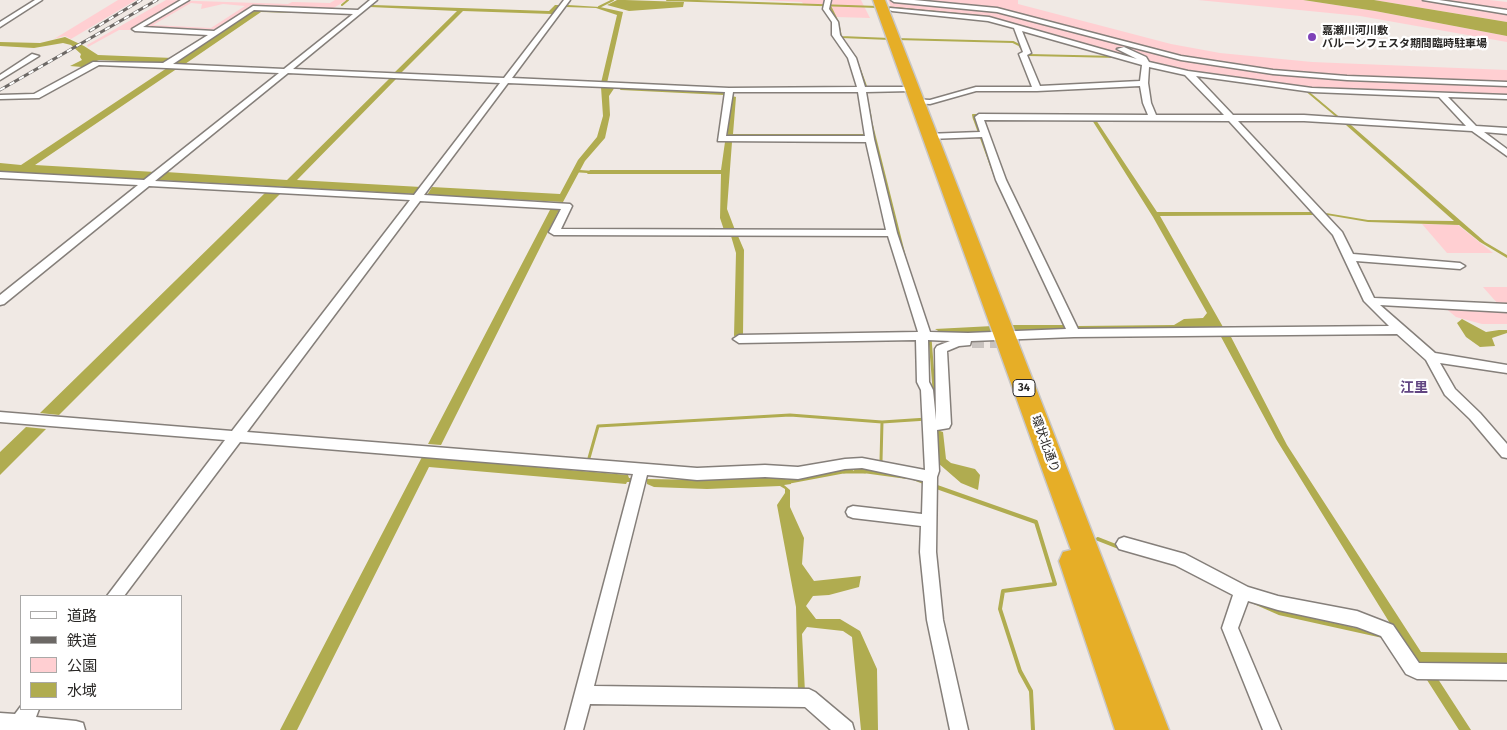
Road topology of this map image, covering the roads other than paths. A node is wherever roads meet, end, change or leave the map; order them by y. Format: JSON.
{"nodes":[{"id":1,"x":186,"y":0,"type":"edge"},
{"id":2,"x":374,"y":0,"type":"edge"},
{"id":3,"x":870,"y":0,"type":"edge"},
{"id":4,"x":879,"y":0,"type":"edge"},
{"id":5,"x":894,"y":0,"type":"edge"},
{"id":6,"x":925,"y":0,"type":"edge"},
{"id":7,"x":1426,"y":0,"type":"edge"},
{"id":8,"x":38,"y":1,"type":"edge"},
{"id":9,"x":289,"y":3,"type":"dead end"},
{"id":10,"x":564,"y":4,"type":"edge"},
{"id":11,"x":827,"y":4,"type":"dead end"},
{"id":12,"x":960,"y":5,"type":"junction"},
{"id":13,"x":892,"y":9,"type":"dead end"},
{"id":14,"x":360,"y":12,"type":"junction"},
{"id":15,"x":1507,"y":12,"type":"edge"},
{"id":16,"x":0,"y":25,"type":"edge"},
{"id":17,"x":1017,"y":26,"type":"junction"},
{"id":18,"x":1085,"y":32,"type":"junction"},
{"id":19,"x":215,"y":33,"type":"junction"},
{"id":20,"x":892,"y":46,"type":"junction"},
{"id":21,"x":35,"y":56,"type":"dead end"},
{"id":22,"x":1146,"y":63,"type":"junction"},
{"id":23,"x":173,"y":64,"type":"junction"},
{"id":24,"x":286,"y":71,"type":"junction"},
{"id":25,"x":1188,"y":73,"type":"junction"},
{"id":26,"x":0,"y":78,"type":"edge"},
{"id":27,"x":506,"y":80,"type":"junction"},
{"id":28,"x":1144,"y":83,"type":"junction"},
{"id":29,"x":1507,"y":84,"type":"edge"},
{"id":30,"x":862,"y":89,"type":"junction"},
{"id":31,"x":1036,"y":89,"type":"junction"},
{"id":32,"x":729,"y":90,"type":"junction"},
{"id":33,"x":909,"y":93,"type":"junction"},
{"id":34,"x":1442,"y":96,"type":"junction"},
{"id":35,"x":1507,"y":97,"type":"edge"},
{"id":36,"x":1,"y":98,"type":"edge"},
{"id":37,"x":1153,"y":115,"type":"junction"},
{"id":38,"x":1231,"y":118,"type":"junction"},
{"id":39,"x":1472,"y":127,"type":"junction"},
{"id":40,"x":1507,"y":131,"type":"edge"},
{"id":41,"x":981,"y":135,"type":"junction"},
{"id":42,"x":929,"y":136,"type":"junction"},
{"id":43,"x":870,"y":137,"type":"junction"},
{"id":44,"x":1507,"y":153,"type":"edge"},
{"id":45,"x":0,"y":175,"type":"edge"},
{"id":46,"x":147,"y":183,"type":"junction"},
{"id":47,"x":421,"y":193,"type":"junction"},
{"id":48,"x":892,"y":233,"type":"junction"},
{"id":49,"x":1350,"y":257,"type":"junction"},
{"id":50,"x":1460,"y":266,"type":"dead end"},
{"id":51,"x":0,"y":301,"type":"edge"},
{"id":52,"x":1370,"y":301,"type":"junction"},
{"id":53,"x":1507,"y":308,"type":"edge"},
{"id":54,"x":1072,"y":329,"type":"junction"},
{"id":55,"x":1400,"y":330,"type":"junction"},
{"id":56,"x":1109,"y":333,"type":"junction"},
{"id":57,"x":929,"y":336,"type":"junction"},
{"id":58,"x":739,"y":339,"type":"dead end"},
{"id":59,"x":997,"y":339,"type":"junction"},
{"id":60,"x":1431,"y":357,"type":"junction"},
{"id":61,"x":1507,"y":370,"type":"edge"},
{"id":62,"x":0,"y":417,"type":"edge"},
{"id":63,"x":930,"y":421,"type":"junction"},
{"id":64,"x":236,"y":436,"type":"junction"},
{"id":65,"x":1507,"y":453,"type":"edge"},
{"id":66,"x":639,"y":477,"type":"junction"},
{"id":67,"x":931,"y":482,"type":"junction"},
{"id":68,"x":853,"y":512,"type":"dead end"},
{"id":69,"x":929,"y":521,"type":"junction"},
{"id":70,"x":1124,"y":544,"type":"dead end"},
{"id":71,"x":116,"y":595,"type":"edge"},
{"id":72,"x":1241,"y":596,"type":"junction"},
{"id":73,"x":1507,"y":672,"type":"edge"},
{"id":74,"x":582,"y":694,"type":"junction"},
{"id":75,"x":29,"y":710,"type":"edge"},
{"id":76,"x":0,"y":722,"type":"edge"},
{"id":77,"x":16,"y":727,"type":"edge"},
{"id":78,"x":76,"y":730,"type":"edge"},
{"id":79,"x":574,"y":730,"type":"edge"},
{"id":80,"x":845,"y":730,"type":"edge"},
{"id":81,"x":959,"y":730,"type":"edge"},
{"id":82,"x":1132,"y":730,"type":"edge"},
{"id":83,"x":1152,"y":730,"type":"edge"},
{"id":84,"x":1272,"y":730,"type":"edge"}],
"edges":[{"from":1,"to":19,"type":"street"},
{"from":2,"to":14,"type":"street"},
{"from":3,"to":20,"type":"highway","number":"34"},
{"from":4,"to":20,"type":"highway","number":"34"},
{"from":5,"to":12,"type":"street"},
{"from":6,"to":12,"type":"street"},
{"from":7,"to":15,"type":"street"},
{"from":8,"to":16,"type":"street"},
{"from":9,"to":14,"type":"street"},
{"from":10,"to":27,"type":"street"},
{"from":11,"to":30,"type":"street"},
{"from":12,"to":18,"type":"street"},
{"from":13,"to":17,"type":"street"},
{"from":14,"to":19,"type":"street"},
{"from":14,"to":24,"type":"street"},
{"from":17,"to":22,"type":"street"},
{"from":17,"to":31,"type":"street"},
{"from":18,"to":22,"type":"street"},
{"from":18,"to":29,"type":"street"},
{"from":19,"to":23,"type":"street"},
{"from":20,"to":33,"type":"highway","name":"環状北通り","number":"34"},
{"from":21,"to":26,"type":"street"},
{"from":22,"to":25,"type":"street"},
{"from":22,"to":28,"type":"street"},
{"from":23,"to":24,"type":"street"},
{"from":23,"to":36,"type":"street"},
{"from":24,"to":27,"type":"street"},
{"from":24,"to":46,"type":"street"},
{"from":25,"to":34,"type":"street"},
{"from":25,"to":38,"type":"street"},
{"from":27,"to":32,"type":"street"},
{"from":27,"to":47,"type":"street"},
{"from":28,"to":31,"type":"street"},
{"from":28,"to":37,"type":"street"},
{"from":30,"to":32,"type":"street"},
{"from":30,"to":33,"type":"street"},
{"from":30,"to":43,"type":"street"},
{"from":31,"to":33,"type":"street"},
{"from":32,"to":43,"type":"street"},
{"from":33,"to":42,"type":"highway","name":"環状北通り","number":"34"},
{"from":33,"to":59,"type":"highway","name":"環状北通り","number":"34"},
{"from":34,"to":35,"type":"street"},
{"from":34,"to":39,"type":"street"},
{"from":37,"to":38,"type":"street"},
{"from":37,"to":41,"type":"street"},
{"from":38,"to":39,"type":"street"},
{"from":38,"to":49,"type":"street"},
{"from":39,"to":40,"type":"street"},
{"from":39,"to":44,"type":"street"},
{"from":41,"to":42,"type":"street"},
{"from":41,"to":54,"type":"street"},
{"from":42,"to":59,"type":"highway","name":"環状北通り","number":"34"},
{"from":43,"to":48,"type":"street"},
{"from":45,"to":46,"type":"street"},
{"from":46,"to":47,"type":"street"},
{"from":46,"to":51,"type":"street"},
{"from":47,"to":48,"type":"street"},
{"from":47,"to":64,"type":"street"},
{"from":48,"to":57,"type":"street"},
{"from":49,"to":50,"type":"street"},
{"from":49,"to":52,"type":"street"},
{"from":52,"to":53,"type":"street"},
{"from":52,"to":55,"type":"street"},
{"from":54,"to":56,"type":"street"},
{"from":54,"to":59,"type":"street"},
{"from":55,"to":56,"type":"street"},
{"from":55,"to":60,"type":"street"},
{"from":56,"to":59,"type":"street"},
{"from":57,"to":58,"type":"street"},
{"from":57,"to":59,"type":"street"},
{"from":57,"to":63,"type":"street"},
{"from":59,"to":63,"type":"street"},
{"from":59,"to":82,"type":"highway","name":"環状北通り","number":"34"},
{"from":59,"to":83,"type":"highway","name":"環状北通り","number":"34"},
{"from":60,"to":61,"type":"street"},
{"from":60,"to":65,"type":"street"},
{"from":62,"to":64,"type":"street"},
{"from":63,"to":67,"type":"street"},
{"from":64,"to":66,"type":"street"},
{"from":64,"to":71,"type":"street"},
{"from":66,"to":67,"type":"street"},
{"from":66,"to":74,"type":"street"},
{"from":67,"to":69,"type":"street"},
{"from":68,"to":69,"type":"street"},
{"from":69,"to":81,"type":"street"},
{"from":70,"to":72,"type":"street"},
{"from":72,"to":73,"type":"street"},
{"from":72,"to":84,"type":"street"},
{"from":74,"to":79,"type":"street"},
{"from":74,"to":80,"type":"street"},
{"from":75,"to":77,"type":"street"},
{"from":76,"to":77,"type":"street"},
{"from":77,"to":78,"type":"street"}]}
